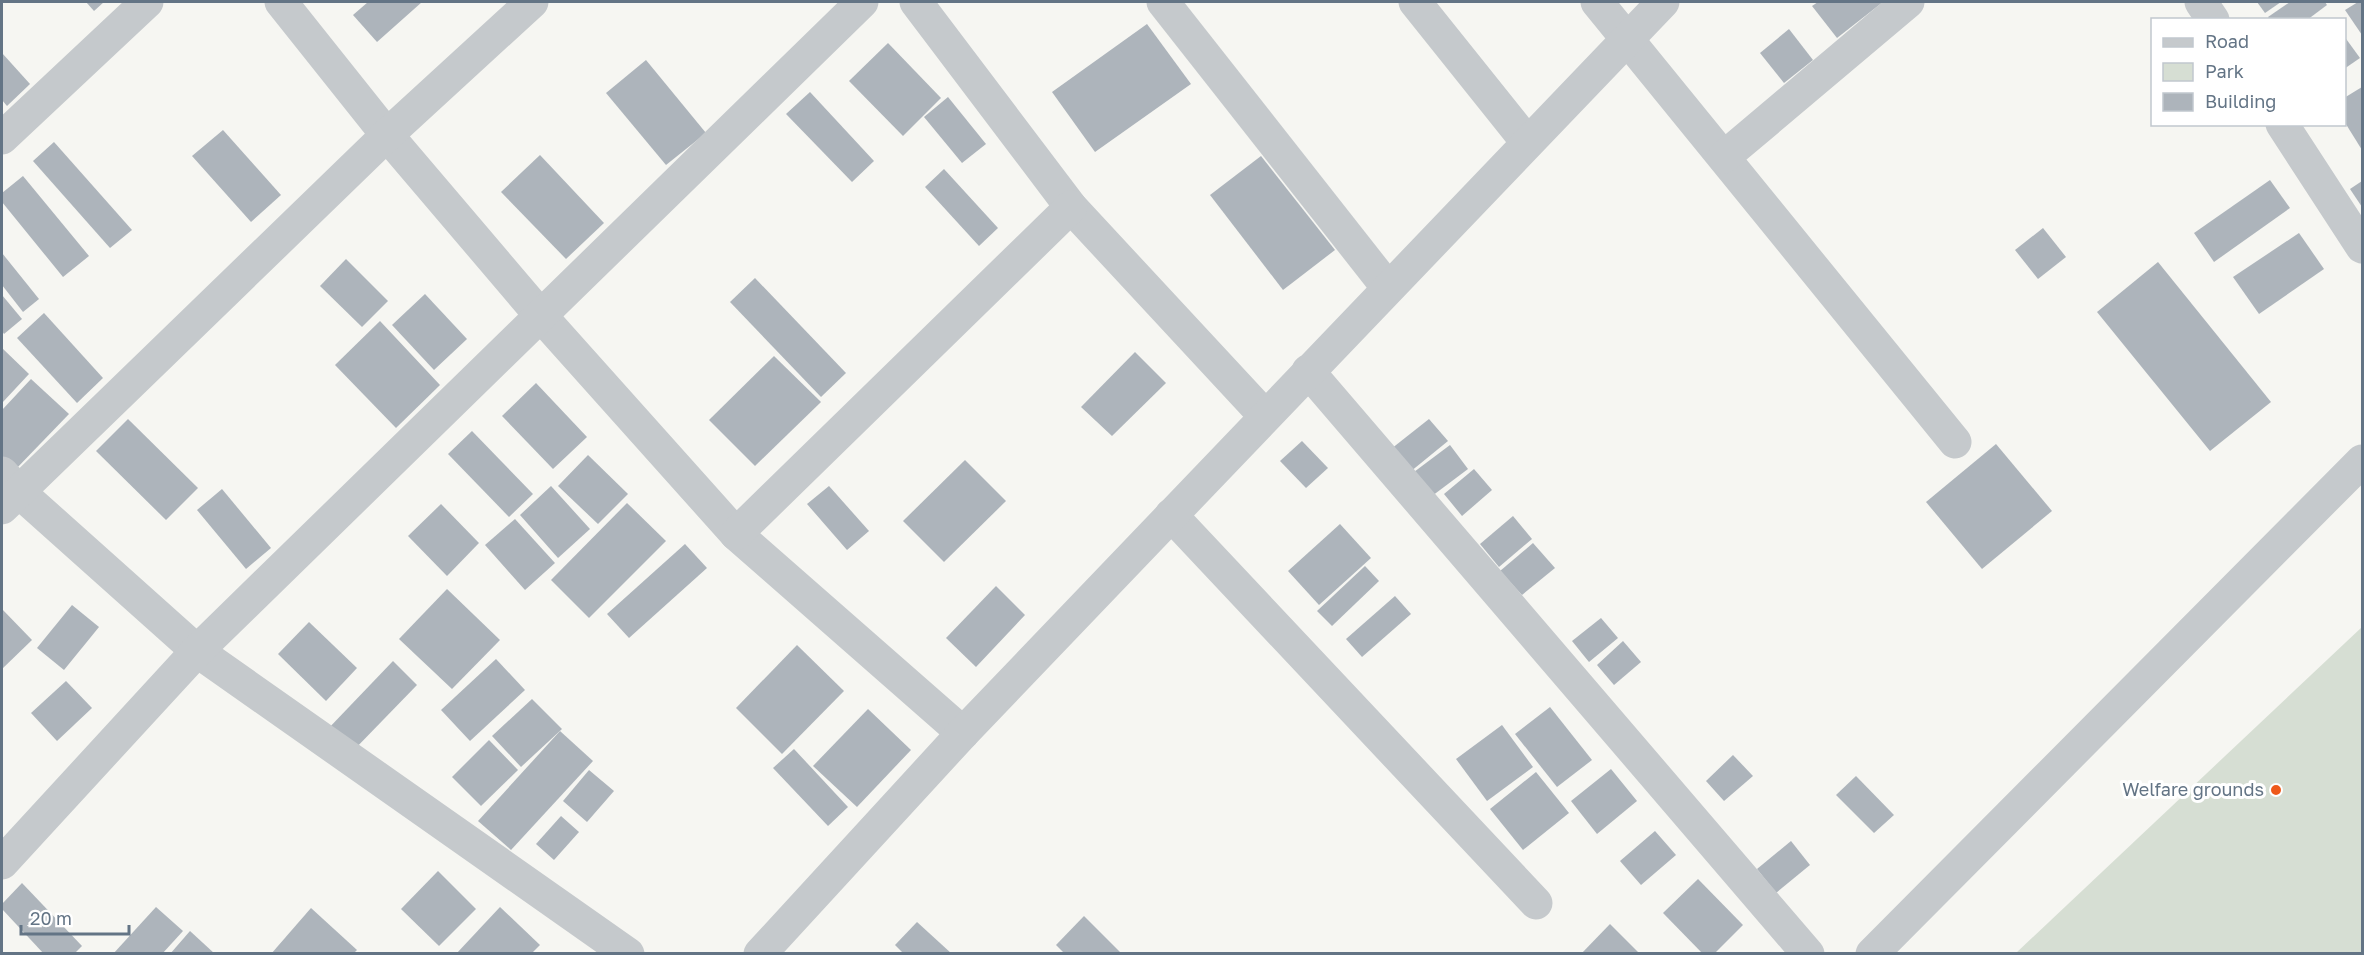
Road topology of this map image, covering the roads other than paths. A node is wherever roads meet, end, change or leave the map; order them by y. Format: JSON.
{"nodes":[{"id":1,"x":147,"y":2,"type":"edge"},
{"id":2,"x":280,"y":2,"type":"edge"},
{"id":3,"x":532,"y":2,"type":"edge"},
{"id":4,"x":862,"y":2,"type":"edge"},
{"id":5,"x":916,"y":2,"type":"edge"},
{"id":6,"x":1163,"y":2,"type":"edge"},
{"id":7,"x":1415,"y":2,"type":"edge"},
{"id":8,"x":1597,"y":2,"type":"edge"},
{"id":9,"x":1663,"y":2,"type":"edge"},
{"id":10,"x":1908,"y":2,"type":"edge"},
{"id":11,"x":2201,"y":2,"type":"edge"},
{"id":12,"x":2212,"y":18,"type":"edge"},
{"id":13,"x":1627,"y":39,"type":"junction"},
{"id":14,"x":2283,"y":126,"type":"edge"},
{"id":15,"x":387,"y":135,"type":"junction"},
{"id":16,"x":2,"y":138,"type":"edge"},
{"id":17,"x":1527,"y":142,"type":"junction"},
{"id":18,"x":1724,"y":157,"type":"junction"},
{"id":19,"x":1071,"y":207,"type":"junction"},
{"id":20,"x":2362,"y":247,"type":"edge"},
{"id":21,"x":1388,"y":288,"type":"junction"},
{"id":22,"x":541,"y":316,"type":"junction"},
{"id":23,"x":1308,"y":370,"type":"junction"},
{"id":24,"x":1265,"y":416,"type":"junction"},
{"id":25,"x":1955,"y":441,"type":"dead end"},
{"id":26,"x":2362,"y":461,"type":"edge"},
{"id":27,"x":7,"y":491,"type":"edge"},
{"id":28,"x":1171,"y":515,"type":"junction"},
{"id":29,"x":736,"y":534,"type":"junction"},
{"id":30,"x":197,"y":651,"type":"junction"},
{"id":31,"x":963,"y":734,"type":"junction"},
{"id":32,"x":2,"y":863,"type":"edge"},
{"id":33,"x":1536,"y":903,"type":"dead end"},
{"id":34,"x":628,"y":954,"type":"edge"},
{"id":35,"x":760,"y":954,"type":"edge"},
{"id":36,"x":1808,"y":954,"type":"edge"},
{"id":37,"x":1872,"y":954,"type":"edge"}],
"edges":[{"from":1,"to":16,"type":"street"},
{"from":2,"to":15,"type":"street"},
{"from":3,"to":15,"type":"street"},
{"from":4,"to":22,"type":"street"},
{"from":5,"to":19,"type":"street"},
{"from":6,"to":21,"type":"street"},
{"from":7,"to":17,"type":"street"},
{"from":8,"to":13,"type":"street"},
{"from":9,"to":13,"type":"street"},
{"from":10,"to":18,"type":"street"},
{"from":11,"to":12,"type":"street"},
{"from":13,"to":17,"type":"street"},
{"from":13,"to":18,"type":"street"},
{"from":14,"to":20,"type":"street"},
{"from":15,"to":22,"type":"street"},
{"from":15,"to":27,"type":"street"},
{"from":17,"to":21,"type":"street"},
{"from":18,"to":25,"type":"street"},
{"from":19,"to":24,"type":"street"},
{"from":19,"to":29,"type":"street"},
{"from":21,"to":23,"type":"street"},
{"from":22,"to":29,"type":"street"},
{"from":22,"to":30,"type":"street"},
{"from":23,"to":24,"type":"street"},
{"from":23,"to":36,"type":"street"},
{"from":24,"to":28,"type":"street"},
{"from":26,"to":37,"type":"street"},
{"from":27,"to":30,"type":"street"},
{"from":28,"to":31,"type":"street"},
{"from":28,"to":33,"type":"street"},
{"from":29,"to":31,"type":"street"},
{"from":30,"to":32,"type":"street"},
{"from":30,"to":34,"type":"street"},
{"from":31,"to":35,"type":"street"}]}
